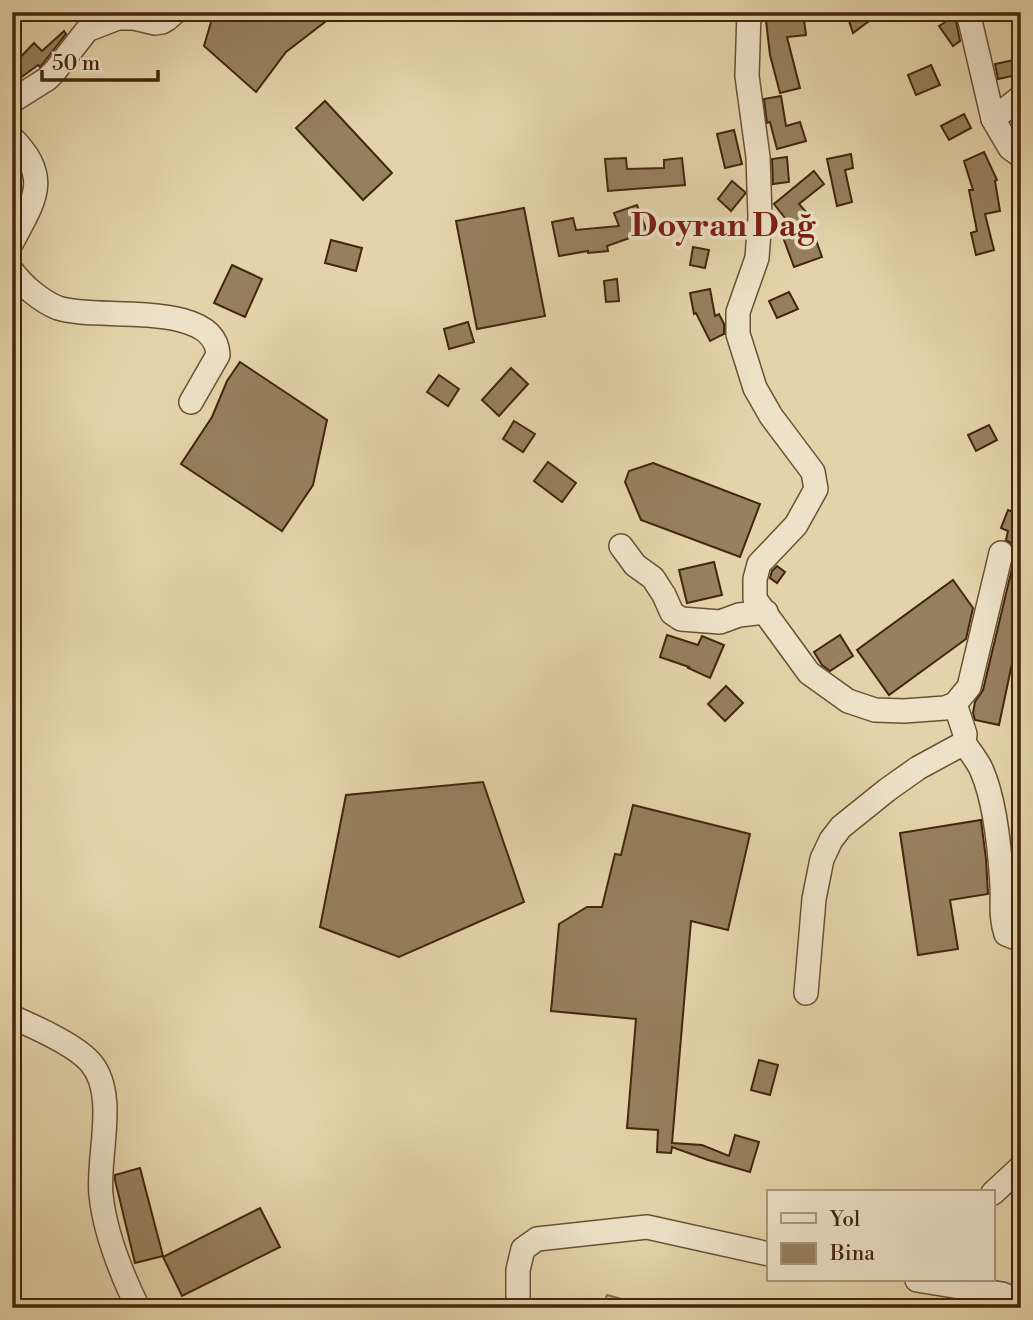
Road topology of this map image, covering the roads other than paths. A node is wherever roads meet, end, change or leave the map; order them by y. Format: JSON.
{"nodes":[{"id":1,"x":175,"y":12,"type":"edge"},
{"id":2,"x":749,"y":12,"type":"edge"},
{"id":3,"x":968,"y":12,"type":"edge"},
{"id":4,"x":1021,"y":97,"type":"edge"},
{"id":5,"x":12,"y":101,"type":"edge"},
{"id":6,"x":993,"y":119,"type":"junction"},
{"id":7,"x":12,"y":138,"type":"edge"},
{"id":8,"x":1021,"y":156,"type":"edge"},
{"id":9,"x":12,"y":242,"type":"edge"},
{"id":10,"x":12,"y":271,"type":"edge"},
{"id":11,"x":191,"y":402,"type":"dead end"},
{"id":12,"x":621,"y":546,"type":"dead end"},
{"id":13,"x":1000,"y":553,"type":"dead end"},
{"id":14,"x":765,"y":612,"type":"junction"},
{"id":15,"x":955,"y":704,"type":"junction"},
{"id":16,"x":964,"y":743,"type":"junction"},
{"id":17,"x":1021,"y":940,"type":"edge"},
{"id":18,"x":806,"y":993,"type":"dead end"},
{"id":19,"x":12,"y":1017,"type":"edge"},
{"id":20,"x":1021,"y":1167,"type":"edge"},
{"id":21,"x":995,"y":1191,"type":"edge"},
{"id":22,"x":767,"y":1254,"type":"edge"},
{"id":23,"x":939,"y":1282,"type":"edge"},
{"id":24,"x":1021,"y":1302,"type":"edge"},
{"id":25,"x":138,"y":1308,"type":"edge"},
{"id":26,"x":518,"y":1308,"type":"edge"}],
"edges":[{"from":1,"to":5,"type":"street"},
{"from":2,"to":14,"type":"street"},
{"from":3,"to":6,"type":"street"},
{"from":4,"to":6,"type":"street"},
{"from":6,"to":8,"type":"street"},
{"from":7,"to":9,"type":"street"},
{"from":10,"to":11,"type":"street"},
{"from":12,"to":14,"type":"street"},
{"from":13,"to":15,"type":"street"},
{"from":14,"to":15,"type":"street"},
{"from":15,"to":16,"type":"street"},
{"from":16,"to":17,"type":"street"},
{"from":16,"to":18,"type":"street"},
{"from":19,"to":25,"type":"street"},
{"from":20,"to":21,"type":"street"},
{"from":22,"to":26,"type":"street"},
{"from":23,"to":24,"type":"street"}]}
